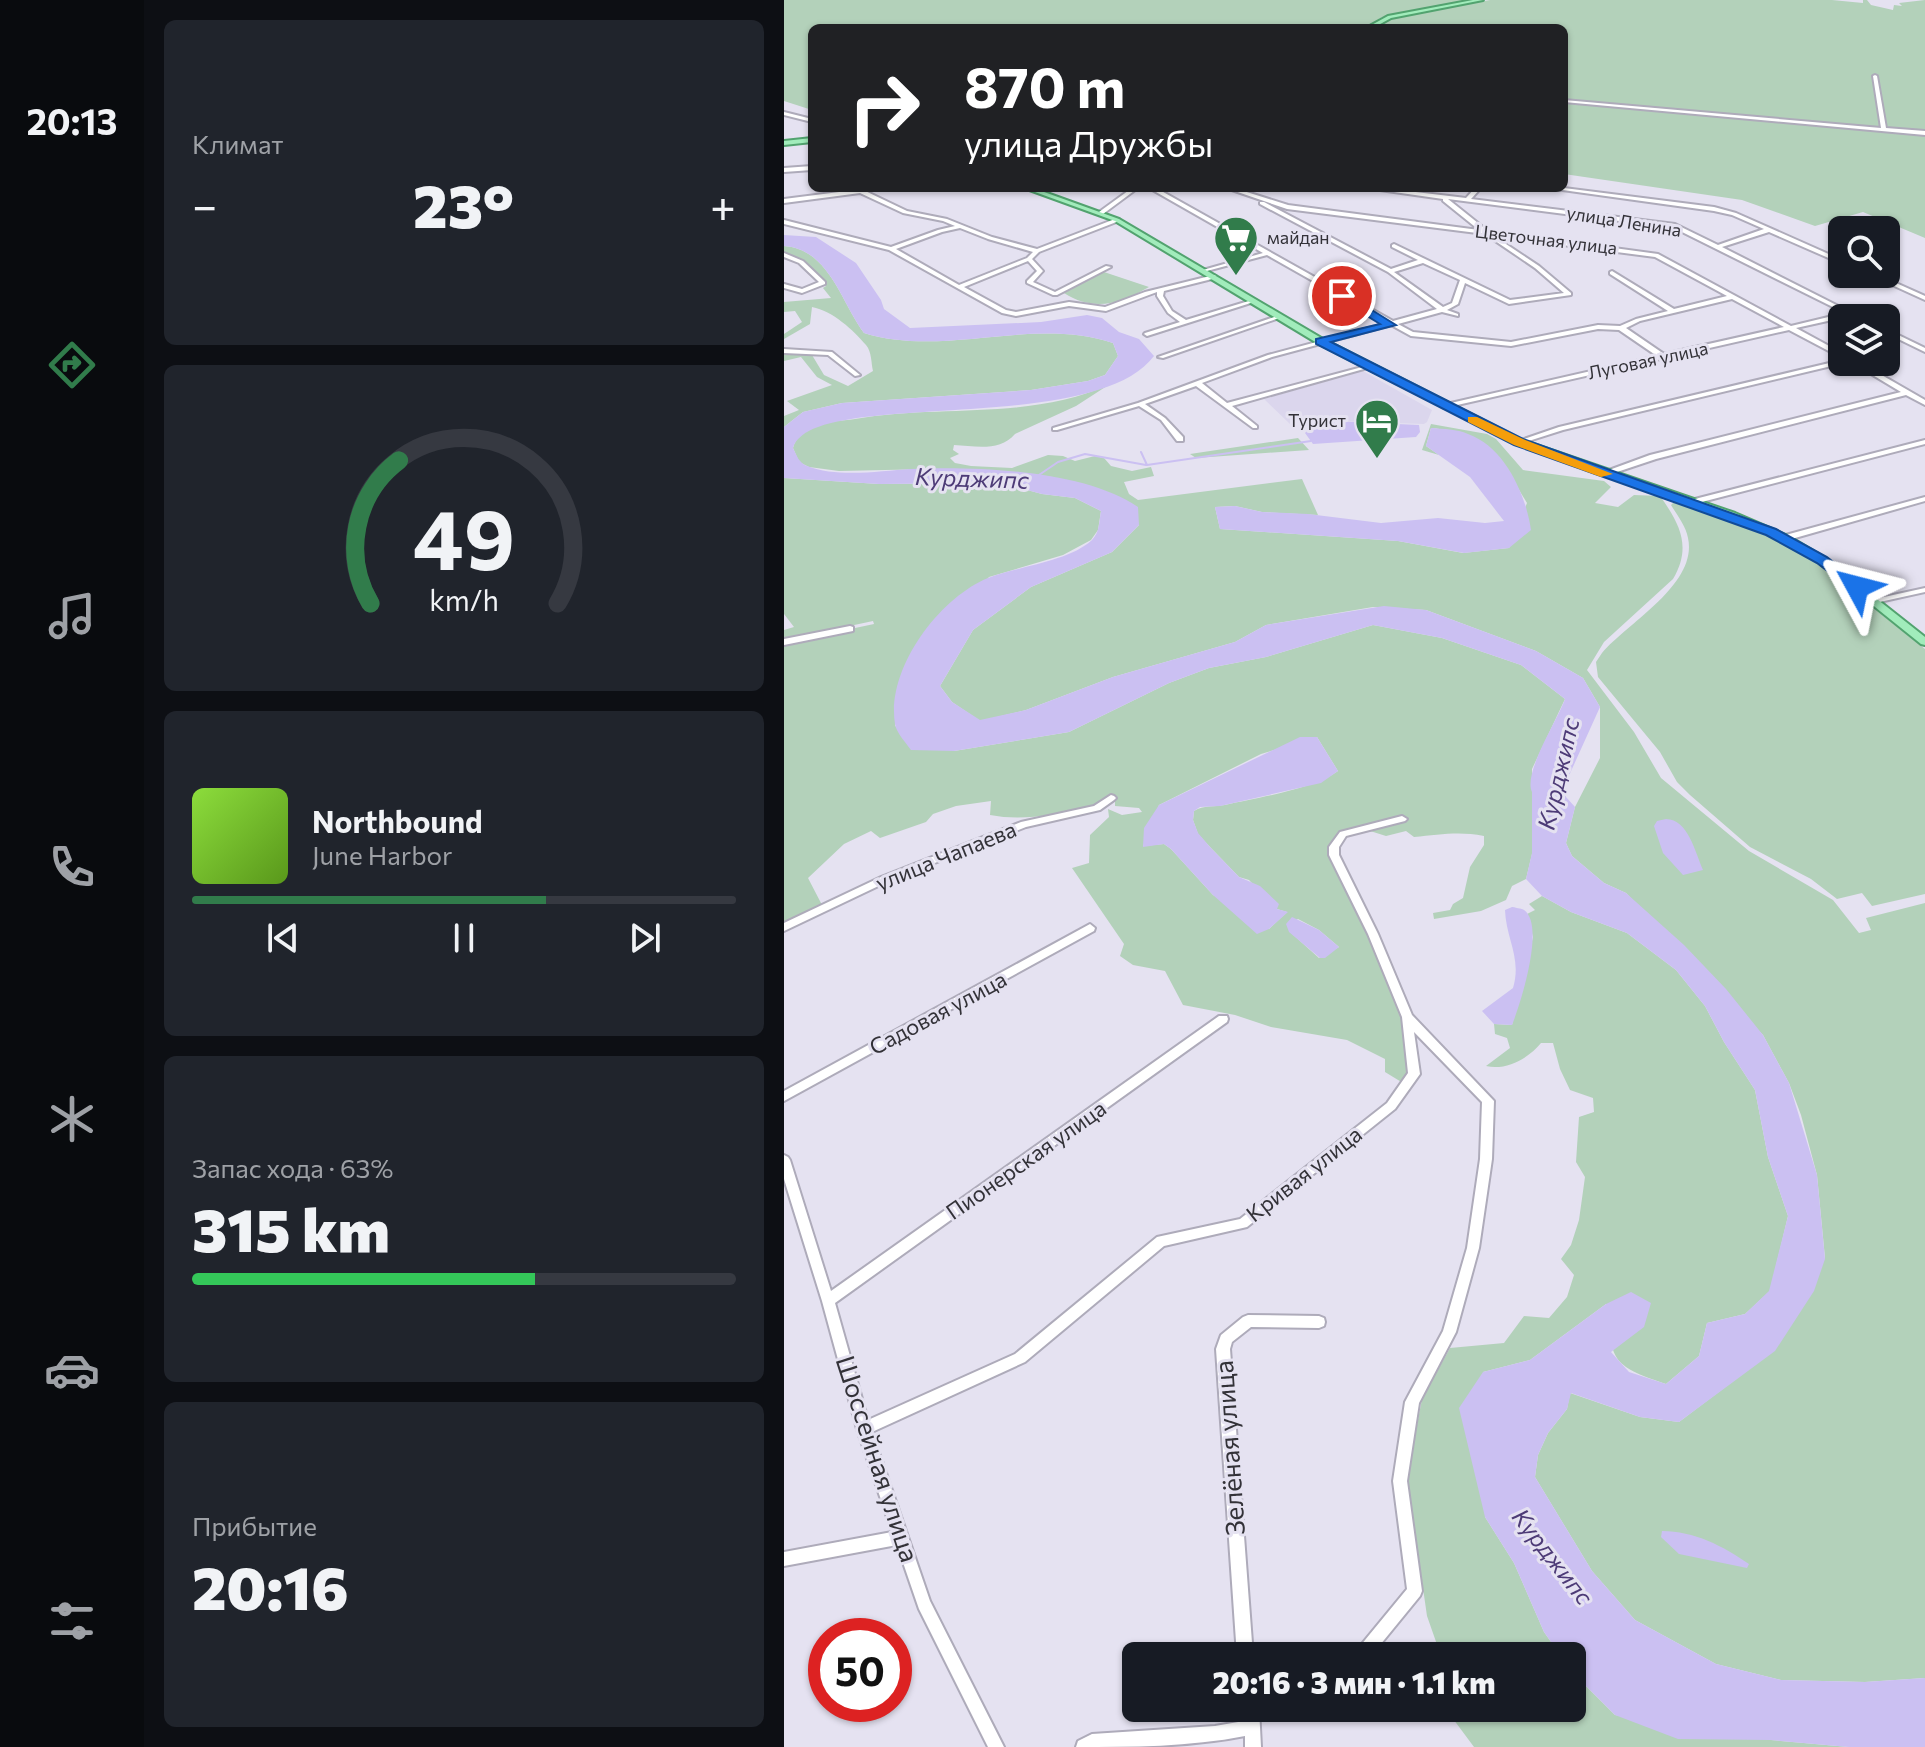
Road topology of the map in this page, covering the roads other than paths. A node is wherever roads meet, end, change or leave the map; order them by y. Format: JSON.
{"nodes":[{"id":1,"x":1481,"y":0,"type":"edge"},
{"id":2,"x":1377,"y":24,"type":"edge"},
{"id":3,"x":1875,"y":76,"type":"dead end"},
{"id":4,"x":1568,"y":101,"type":"edge"},
{"id":5,"x":784,"y":113,"type":"edge"},
{"id":6,"x":808,"y":120,"type":"edge"},
{"id":7,"x":1884,"y":129,"type":"junction"},
{"id":8,"x":1925,"y":133,"type":"edge"},
{"id":9,"x":808,"y":140,"type":"edge"},
{"id":10,"x":784,"y":143,"type":"edge"},
{"id":11,"x":808,"y":168,"type":"edge"},
{"id":12,"x":784,"y":170,"type":"edge"},
{"id":13,"x":1568,"y":190,"type":"edge"},
{"id":14,"x":844,"y":192,"type":"edge"},
{"id":15,"x":861,"y":192,"type":"edge"},
{"id":16,"x":1039,"y":192,"type":"edge"},
{"id":17,"x":1130,"y":192,"type":"edge"},
{"id":18,"x":1159,"y":192,"type":"edge"},
{"id":19,"x":1240,"y":192,"type":"edge"},
{"id":20,"x":1399,"y":192,"type":"edge"},
{"id":21,"x":1474,"y":192,"type":"edge"},
{"id":22,"x":1246,"y":194,"type":"junction"},
{"id":23,"x":1443,"y":198,"type":"junction"},
{"id":24,"x":1467,"y":200,"type":"junction"},
{"id":25,"x":784,"y":201,"type":"edge"},
{"id":26,"x":1101,"y":213,"type":"junction"},
{"id":27,"x":1117,"y":220,"type":"junction"},
{"id":28,"x":784,"y":222,"type":"edge"},
{"id":29,"x":961,"y":226,"type":"junction"},
{"id":30,"x":1768,"y":230,"type":"junction"},
{"id":31,"x":1485,"y":232,"type":"junction"},
{"id":32,"x":1394,"y":246,"type":"dead end"},
{"id":33,"x":1718,"y":247,"type":"junction"},
{"id":34,"x":891,"y":249,"type":"junction"},
{"id":35,"x":1037,"y":251,"type":"junction"},
{"id":36,"x":1269,"y":253,"type":"junction"},
{"id":37,"x":784,"y":255,"type":"edge"},
{"id":38,"x":1828,"y":256,"type":"edge"},
{"id":39,"x":1029,"y":259,"type":"junction"},
{"id":40,"x":1422,"y":261,"type":"junction"},
{"id":41,"x":1108,"y":267,"type":"dead end"},
{"id":42,"x":1205,"y":271,"type":"junction"},
{"id":43,"x":1390,"y":271,"type":"junction"},
{"id":44,"x":1612,"y":273,"type":"dead end"},
{"id":45,"x":1214,"y":277,"type":"junction"},
{"id":46,"x":1463,"y":279,"type":"junction"},
{"id":47,"x":784,"y":286,"type":"edge"},
{"id":48,"x":959,"y":287,"type":"junction"},
{"id":49,"x":1900,"y":287,"type":"edge"},
{"id":50,"x":1161,"y":289,"type":"junction"},
{"id":51,"x":1055,"y":294,"type":"junction"},
{"id":52,"x":1732,"y":297,"type":"junction"},
{"id":53,"x":1925,"y":298,"type":"edge"},
{"id":54,"x":1254,"y":301,"type":"junction"},
{"id":55,"x":1069,"y":304,"type":"junction"},
{"id":56,"x":1831,"y":304,"type":"edge"},
{"id":57,"x":1442,"y":310,"type":"junction"},
{"id":58,"x":1673,"y":311,"type":"junction"},
{"id":59,"x":1456,"y":315,"type":"dead end"},
{"id":60,"x":1279,"y":317,"type":"junction"},
{"id":61,"x":1828,"y":320,"type":"edge"},
{"id":62,"x":1185,"y":322,"type":"junction"},
{"id":63,"x":1390,"y":325,"type":"junction"},
{"id":64,"x":1621,"y":328,"type":"junction"},
{"id":65,"x":1790,"y":330,"type":"junction"},
{"id":66,"x":1147,"y":334,"type":"dead end"},
{"id":67,"x":1900,"y":338,"type":"edge"},
{"id":68,"x":1320,"y":341,"type":"junction"},
{"id":69,"x":1925,"y":350,"type":"edge"},
{"id":70,"x":784,"y":351,"type":"edge"},
{"id":71,"x":1828,"y":351,"type":"edge"},
{"id":72,"x":1161,"y":357,"type":"dead end"},
{"id":73,"x":1663,"y":357,"type":"junction"},
{"id":74,"x":1828,"y":362,"type":"edge"},
{"id":75,"x":1368,"y":367,"type":"junction"},
{"id":76,"x":857,"y":375,"type":"dead end"},
{"id":77,"x":1877,"y":376,"type":"edge"},
{"id":78,"x":1197,"y":383,"type":"junction"},
{"id":79,"x":1906,"y":393,"type":"junction"},
{"id":80,"x":1925,"y":403,"type":"edge"},
{"id":81,"x":1140,"y":404,"type":"junction"},
{"id":82,"x":1227,"y":405,"type":"junction"},
{"id":83,"x":1444,"y":406,"type":"junction"},
{"id":84,"x":1255,"y":427,"type":"dead end"},
{"id":85,"x":1055,"y":429,"type":"dead end"},
{"id":86,"x":1180,"y":439,"type":"dead end"},
{"id":87,"x":1519,"y":442,"type":"junction"},
{"id":88,"x":1925,"y":442,"type":"edge"},
{"id":89,"x":1605,"y":473,"type":"junction"},
{"id":90,"x":1925,"y":499,"type":"edge"},
{"id":91,"x":1694,"y":502,"type":"junction"},
{"id":92,"x":1785,"y":538,"type":"junction"},
{"id":93,"x":1925,"y":590,"type":"edge"},
{"id":94,"x":1875,"y":601,"type":"junction"},
{"id":95,"x":850,"y":629,"type":"dead end"},
{"id":96,"x":784,"y":642,"type":"edge"},
{"id":97,"x":1925,"y":642,"type":"edge"},
{"id":98,"x":1111,"y":798,"type":"dead end"},
{"id":99,"x":1402,"y":819,"type":"dead end"},
{"id":100,"x":784,"y":927,"type":"edge"},
{"id":101,"x":1090,"y":928,"type":"dead end"},
{"id":102,"x":1407,"y":1017,"type":"junction"},
{"id":103,"x":1223,"y":1019,"type":"dead end"},
{"id":104,"x":784,"y":1096,"type":"edge"},
{"id":105,"x":784,"y":1160,"type":"edge"},
{"id":106,"x":828,"y":1301,"type":"junction"},
{"id":107,"x":1319,"y":1322,"type":"dead end"},
{"id":108,"x":864,"y":1429,"type":"junction"},
{"id":109,"x":901,"y":1537,"type":"junction"},
{"id":110,"x":784,"y":1559,"type":"edge"},
{"id":111,"x":1244,"y":1642,"type":"edge"},
{"id":112,"x":1373,"y":1642,"type":"edge"},
{"id":113,"x":1252,"y":1722,"type":"edge"},
{"id":114,"x":1253,"y":1727,"type":"junction"},
{"id":115,"x":996,"y":1747,"type":"edge"},
{"id":116,"x":1084,"y":1747,"type":"edge"},
{"id":117,"x":1253,"y":1747,"type":"edge"}],
"edges":[{"from":1,"to":2,"type":"main road"},
{"from":3,"to":7,"type":"street"},
{"from":4,"to":7,"type":"street"},
{"from":5,"to":6,"type":"street"},
{"from":7,"to":8,"type":"street"},
{"from":9,"to":10,"type":"main road"},
{"from":11,"to":12,"type":"street"},
{"from":13,"to":30,"type":"street"},
{"from":14,"to":25,"type":"street"},
{"from":15,"to":29,"type":"street"},
{"from":16,"to":26,"type":"main road"},
{"from":17,"to":26,"type":"street"},
{"from":18,"to":36,"type":"street"},
{"from":19,"to":22,"type":"street","name":"Цветочная улица"},
{"from":20,"to":23,"type":"street","name":"улица Ленина"},
{"from":21,"to":24,"type":"street"},
{"from":22,"to":31,"type":"street","name":"Цветочная улица"},
{"from":22,"to":43,"type":"street"},
{"from":23,"to":24,"type":"street","name":"улица Ленина"},
{"from":23,"to":31,"type":"street"},
{"from":24,"to":33,"type":"street","name":"улица Ленина"},
{"from":26,"to":27,"type":"main road"},
{"from":27,"to":35,"type":"street"},
{"from":27,"to":42,"type":"main road"},
{"from":28,"to":34,"type":"street"},
{"from":29,"to":34,"type":"street"},
{"from":29,"to":35,"type":"street"},
{"from":30,"to":33,"type":"street"},
{"from":30,"to":38,"type":"street"},
{"from":31,"to":46,"type":"street"},
{"from":31,"to":52,"type":"street","name":"Цветочная улица"},
{"from":32,"to":40,"type":"street"},
{"from":33,"to":56,"type":"street","name":"улица Ленина"},
{"from":34,"to":48,"type":"street"},
{"from":35,"to":39,"type":"street"},
{"from":36,"to":42,"type":"street"},
{"from":36,"to":63,"type":"street"},
{"from":37,"to":47,"type":"street"},
{"from":39,"to":48,"type":"street"},
{"from":39,"to":51,"type":"street"},
{"from":40,"to":43,"type":"street"},
{"from":40,"to":46,"type":"street"},
{"from":41,"to":51,"type":"street"},
{"from":42,"to":45,"type":"main road"},
{"from":43,"to":57,"type":"street"},
{"from":44,"to":58,"type":"street"},
{"from":45,"to":50,"type":"street"},
{"from":45,"to":54,"type":"main road"},
{"from":46,"to":57,"type":"street"},
{"from":48,"to":55,"type":"street"},
{"from":49,"to":53,"type":"street"},
{"from":50,"to":55,"type":"street"},
{"from":50,"to":62,"type":"street"},
{"from":51,"to":55,"type":"street"},
{"from":52,"to":58,"type":"street"},
{"from":52,"to":65,"type":"street","name":"Цветочная улица"},
{"from":54,"to":60,"type":"main road"},
{"from":54,"to":62,"type":"street"},
{"from":57,"to":59,"type":"street"},
{"from":57,"to":63,"type":"street"},
{"from":58,"to":64,"type":"street"},
{"from":60,"to":68,"type":"main road"},
{"from":60,"to":72,"type":"street"},
{"from":61,"to":65,"type":"street","name":"Луговая улица"},
{"from":62,"to":66,"type":"street"},
{"from":63,"to":64,"type":"street"},
{"from":63,"to":68,"type":"street"},
{"from":64,"to":73,"type":"street"},
{"from":65,"to":71,"type":"street","name":"Цветочная улица"},
{"from":65,"to":73,"type":"street","name":"Луговая улица"},
{"from":67,"to":69,"type":"street"},
{"from":68,"to":75,"type":"main road"},
{"from":68,"to":78,"type":"street"},
{"from":70,"to":76,"type":"street"},
{"from":73,"to":83,"type":"street","name":"Луговая улица"},
{"from":74,"to":87,"type":"street"},
{"from":75,"to":82,"type":"street"},
{"from":75,"to":83,"type":"main road"},
{"from":77,"to":79,"type":"street"},
{"from":78,"to":81,"type":"street"},
{"from":78,"to":82,"type":"street"},
{"from":79,"to":80,"type":"street"},
{"from":79,"to":89,"type":"street"},
{"from":81,"to":85,"type":"street"},
{"from":81,"to":86,"type":"street"},
{"from":82,"to":84,"type":"street"},
{"from":83,"to":87,"type":"main road"},
{"from":87,"to":89,"type":"main road"},
{"from":88,"to":91,"type":"street"},
{"from":89,"to":91,"type":"main road"},
{"from":90,"to":92,"type":"street"},
{"from":91,"to":92,"type":"main road"},
{"from":92,"to":94,"type":"main road"},
{"from":93,"to":94,"type":"street"},
{"from":94,"to":97,"type":"main road"},
{"from":95,"to":96,"type":"street"},
{"from":98,"to":100,"type":"street","name":"улица Чапаева"},
{"from":99,"to":102,"type":"street","name":"Кривая улица"},
{"from":101,"to":104,"type":"street","name":"Садовая улица"},
{"from":102,"to":108,"type":"street","name":"Кривая улица"},
{"from":102,"to":112,"type":"street"},
{"from":103,"to":106,"type":"street","name":"Пионерская улица"},
{"from":105,"to":106,"type":"street","name":"Шоссейная улица"},
{"from":106,"to":108,"type":"street","name":"Шоссейная улица"},
{"from":107,"to":111,"type":"street","name":"Зелёная улица"},
{"from":108,"to":109,"type":"street","name":"Шоссейная улица"},
{"from":109,"to":110,"type":"street"},
{"from":109,"to":115,"type":"street","name":"Шоссейная улица"},
{"from":113,"to":114,"type":"street"},
{"from":114,"to":116,"type":"street"},
{"from":114,"to":117,"type":"street"}]}
